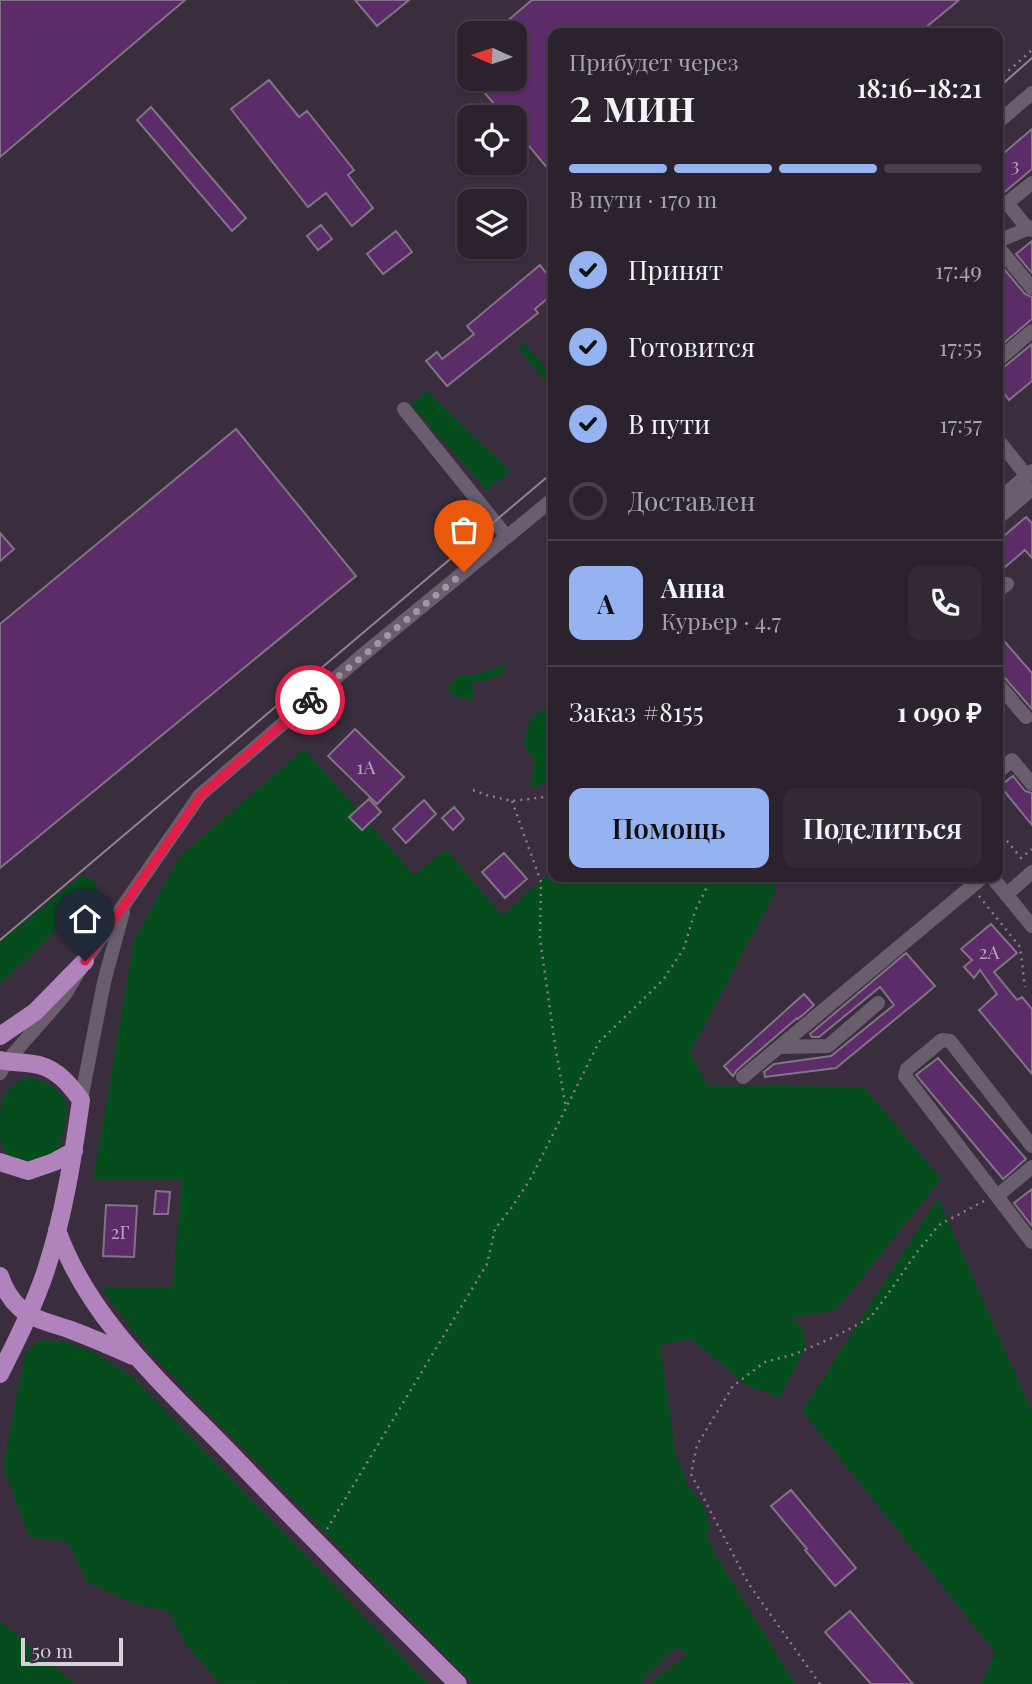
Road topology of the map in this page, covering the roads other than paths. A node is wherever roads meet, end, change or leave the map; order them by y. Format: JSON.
{"nodes":[{"id":1,"x":1032,"y":93,"type":"edge"},
{"id":2,"x":1003,"y":118,"type":"edge"},
{"id":3,"x":1032,"y":183,"type":"edge"},
{"id":4,"x":1031,"y":228,"type":"edge"},
{"id":5,"x":1003,"y":239,"type":"edge"},
{"id":6,"x":1003,"y":253,"type":"edge"},
{"id":7,"x":1032,"y":288,"type":"edge"},
{"id":8,"x":1032,"y":331,"type":"edge"},
{"id":9,"x":1003,"y":356,"type":"edge"},
{"id":10,"x":404,"y":409,"type":"dead end"},
{"id":11,"x":1003,"y":446,"type":"edge"},
{"id":12,"x":1030,"y":479,"type":"edge"},
{"id":13,"x":1003,"y":497,"type":"edge"},
{"id":14,"x":548,"y":503,"type":"edge"},
{"id":15,"x":1003,"y":512,"type":"edge"},
{"id":16,"x":507,"y":537,"type":"junction"},
{"id":17,"x":1003,"y":690,"type":"edge"},
{"id":18,"x":1026,"y":717,"type":"dead end"},
{"id":19,"x":1003,"y":768,"type":"edge"},
{"id":20,"x":1032,"y":784,"type":"edge"},
{"id":21,"x":1032,"y":873,"type":"edge"},
{"id":22,"x":977,"y":882,"type":"edge"},
{"id":23,"x":996,"y":882,"type":"edge"},
{"id":24,"x":1006,"y":895,"type":"junction"},
{"id":25,"x":127,"y":901,"type":"junction"},
{"id":26,"x":1032,"y":926,"type":"edge"},
{"id":27,"x":85,"y":961,"type":"junction"},
{"id":28,"x":878,"y":1003,"type":"dead end"},
{"id":29,"x":0,"y":1035,"type":"edge"},
{"id":30,"x":779,"y":1047,"type":"junction"},
{"id":31,"x":2,"y":1065,"type":"edge"},
{"id":32,"x":743,"y":1077,"type":"dead end"},
{"id":33,"x":81,"y":1100,"type":"junction"},
{"id":34,"x":1032,"y":1146,"type":"edge"},
{"id":35,"x":74,"y":1151,"type":"junction"},
{"id":36,"x":0,"y":1162,"type":"edge"},
{"id":37,"x":1032,"y":1167,"type":"edge"},
{"id":38,"x":997,"y":1196,"type":"junction"},
{"id":39,"x":57,"y":1230,"type":"junction"},
{"id":40,"x":1032,"y":1242,"type":"edge"},
{"id":41,"x":0,"y":1276,"type":"edge"},
{"id":42,"x":28,"y":1314,"type":"junction"},
{"id":43,"x":137,"y":1357,"type":"junction"},
{"id":44,"x":0,"y":1374,"type":"edge"},
{"id":45,"x":458,"y":1684,"type":"edge"}],
"edges":[{"from":1,"to":2,"type":"street"},
{"from":3,"to":4,"type":"street"},
{"from":4,"to":5,"type":"street"},
{"from":6,"to":7,"type":"street"},
{"from":8,"to":9,"type":"street"},
{"from":10,"to":16,"type":"street"},
{"from":11,"to":12,"type":"street"},
{"from":12,"to":13,"type":"street"},
{"from":12,"to":15,"type":"street"},
{"from":14,"to":16,"type":"street"},
{"from":16,"to":25,"type":"street"},
{"from":17,"to":18,"type":"street"},
{"from":19,"to":20,"type":"street"},
{"from":21,"to":24,"type":"street"},
{"from":22,"to":30,"type":"street"},
{"from":23,"to":24,"type":"street"},
{"from":24,"to":26,"type":"street"},
{"from":25,"to":27,"type":"street"},
{"from":25,"to":33,"type":"street"},
{"from":27,"to":29,"type":"main road"},
{"from":27,"to":31,"type":"street"},
{"from":28,"to":30,"type":"street"},
{"from":30,"to":32,"type":"street"},
{"from":31,"to":33,"type":"main road"},
{"from":33,"to":35,"type":"main road"},
{"from":34,"to":38,"type":"street"},
{"from":35,"to":36,"type":"main road"},
{"from":35,"to":39,"type":"main road"},
{"from":37,"to":38,"type":"street"},
{"from":38,"to":40,"type":"street"},
{"from":39,"to":42,"type":"main road"},
{"from":39,"to":43,"type":"main road"},
{"from":41,"to":42,"type":"main road"},
{"from":42,"to":43,"type":"main road"},
{"from":42,"to":44,"type":"main road"},
{"from":43,"to":45,"type":"main road"}]}
